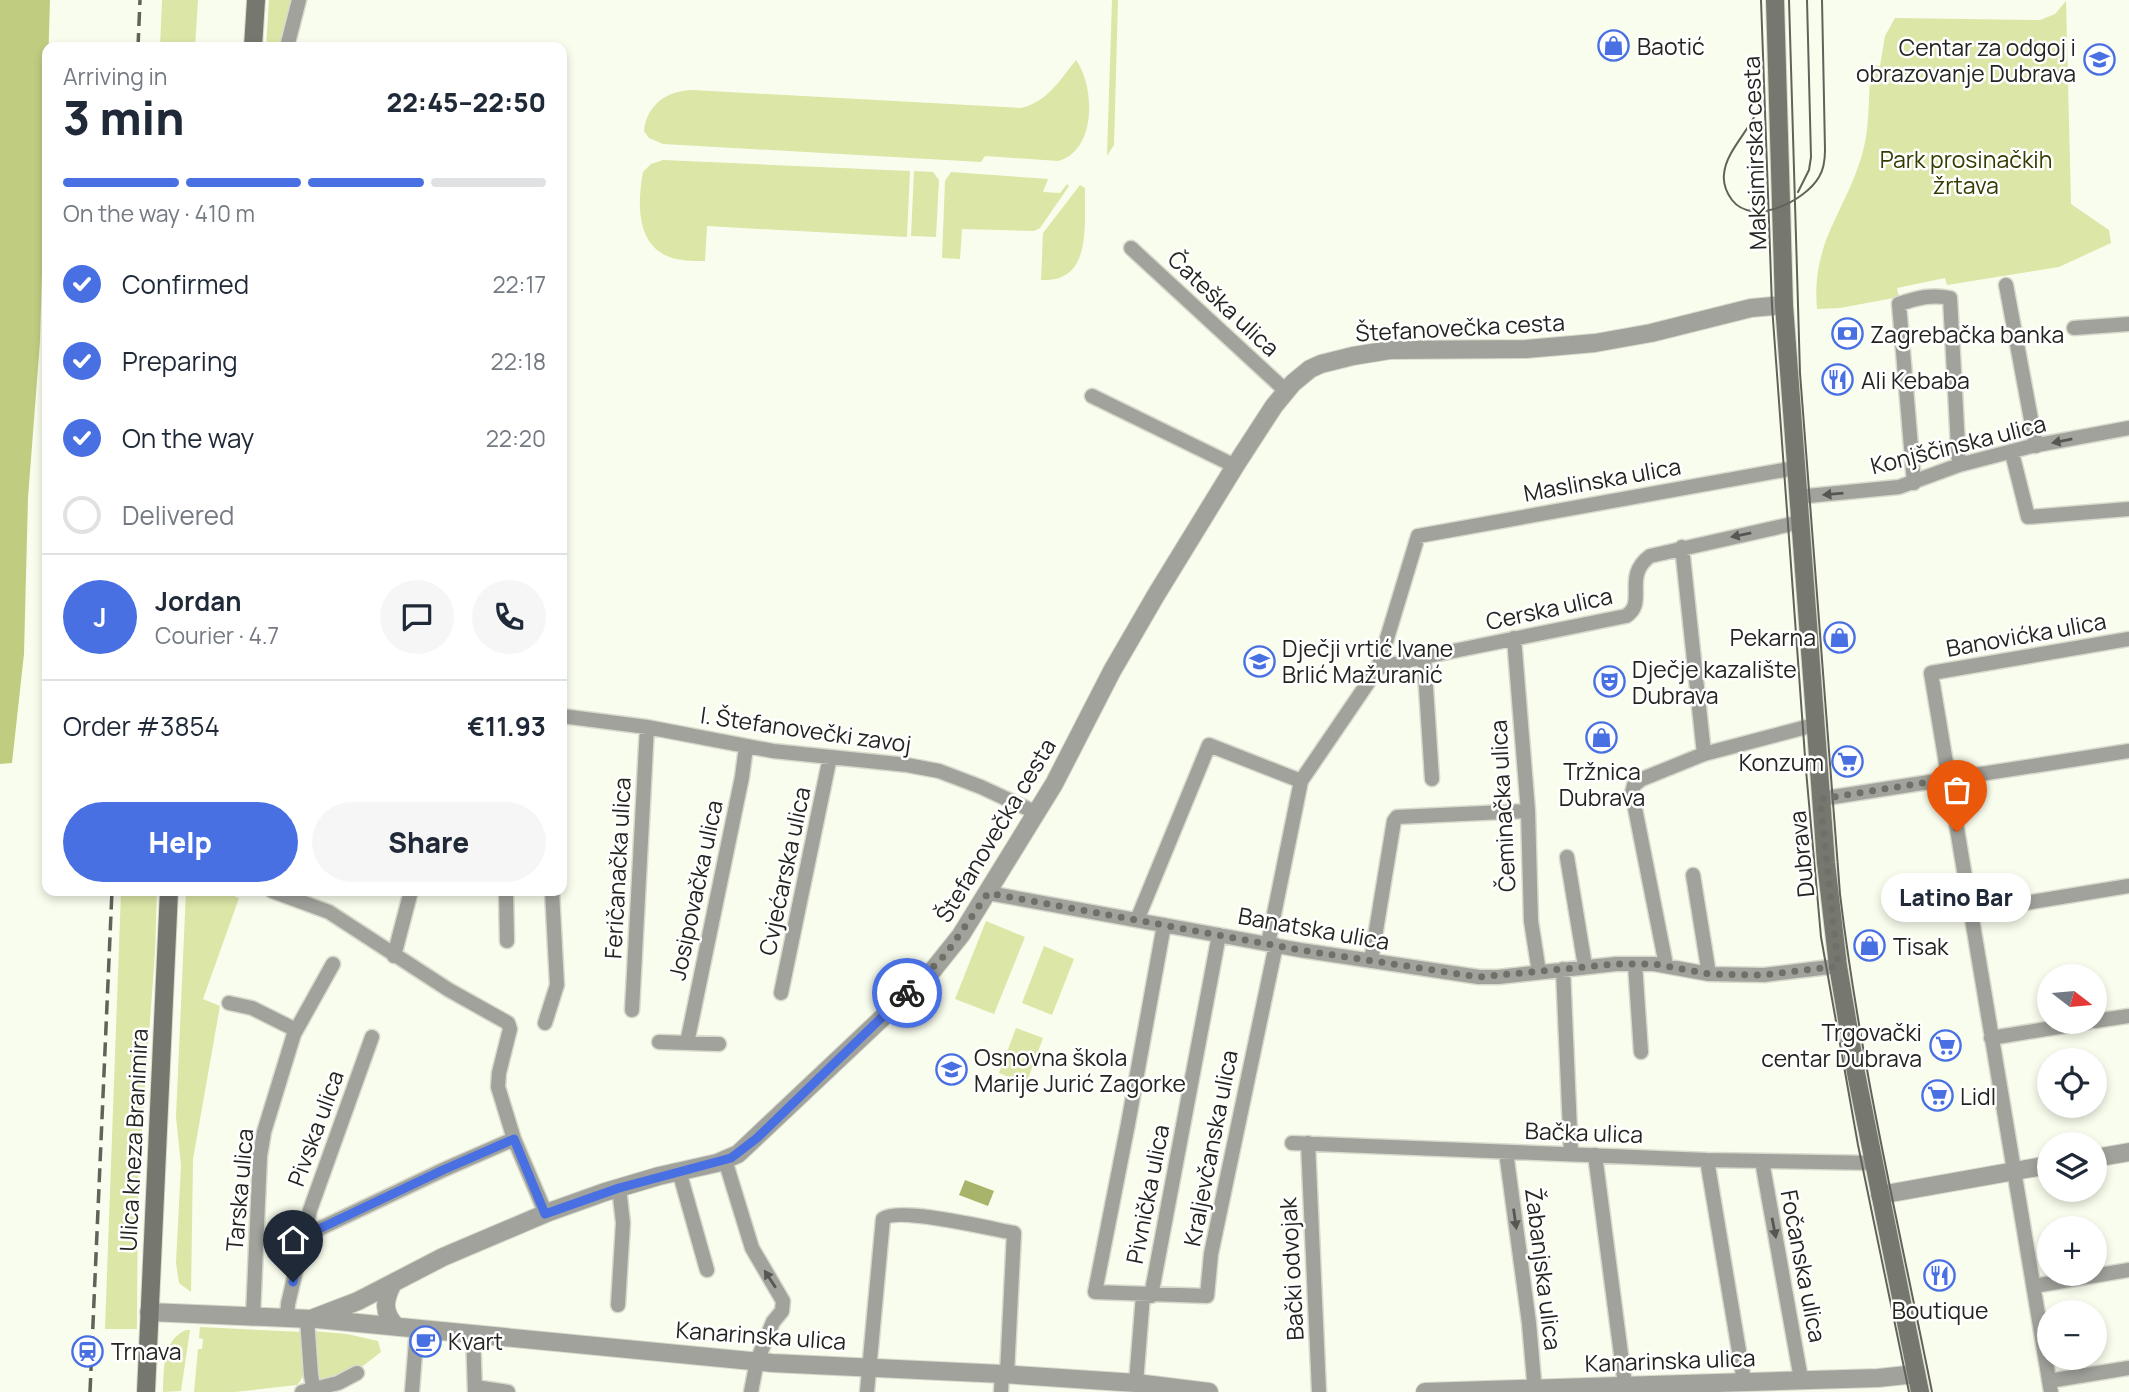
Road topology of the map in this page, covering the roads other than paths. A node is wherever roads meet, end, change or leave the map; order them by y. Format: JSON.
{"nodes":[{"id":1,"x":256,"y":0,"type":"edge"},
{"id":2,"x":299,"y":0,"type":"edge"},
{"id":3,"x":1775,"y":0,"type":"edge"},
{"id":4,"x":253,"y":42,"type":"edge"},
{"id":5,"x":288,"y":42,"type":"edge"},
{"id":6,"x":1131,"y":248,"type":"dead end"},
{"id":7,"x":2006,"y":285,"type":"dead end"},
{"id":8,"x":1784,"y":305,"type":"junction"},
{"id":9,"x":2129,"y":324,"type":"edge"},
{"id":10,"x":2074,"y":328,"type":"dead end"},
{"id":11,"x":1286,"y":391,"type":"junction"},
{"id":12,"x":1092,"y":396,"type":"dead end"},
{"id":13,"x":2129,"y":428,"type":"edge"},
{"id":14,"x":2036,"y":446,"type":"junction"},
{"id":15,"x":2012,"y":453,"type":"junction"},
{"id":16,"x":1959,"y":465,"type":"junction"},
{"id":17,"x":1235,"y":466,"type":"junction"},
{"id":18,"x":1795,"y":468,"type":"junction"},
{"id":19,"x":1914,"y":483,"type":"junction"},
{"id":20,"x":1797,"y":497,"type":"junction"},
{"id":21,"x":2129,"y":509,"type":"edge"},
{"id":22,"x":1799,"y":520,"type":"junction"},
{"id":23,"x":1682,"y":547,"type":"junction"},
{"id":24,"x":1514,"y":638,"type":"junction"},
{"id":25,"x":2129,"y":639,"type":"edge"},
{"id":26,"x":1424,"y":657,"type":"junction"},
{"id":27,"x":1378,"y":668,"type":"junction"},
{"id":28,"x":567,"y":717,"type":"edge"},
{"id":29,"x":1814,"y":725,"type":"junction"},
{"id":30,"x":647,"y":727,"type":"junction"},
{"id":31,"x":746,"y":747,"type":"junction"},
{"id":32,"x":2129,"y":751,"type":"edge"},
{"id":33,"x":1704,"y":754,"type":"junction"},
{"id":34,"x":830,"y":757,"type":"junction"},
{"id":35,"x":1432,"y":779,"type":"dead end"},
{"id":36,"x":1948,"y":779,"type":"junction"},
{"id":37,"x":1301,"y":781,"type":"junction"},
{"id":38,"x":1820,"y":799,"type":"junction"},
{"id":39,"x":1528,"y":811,"type":"junction"},
{"id":40,"x":1037,"y":813,"type":"junction"},
{"id":41,"x":1567,"y":857,"type":"dead end"},
{"id":42,"x":1693,"y":875,"type":"dead end"},
{"id":43,"x":2129,"y":886,"type":"edge"},
{"id":44,"x":988,"y":893,"type":"junction"},
{"id":45,"x":169,"y":896,"type":"edge"},
{"id":46,"x":286,"y":896,"type":"edge"},
{"id":47,"x":410,"y":896,"type":"edge"},
{"id":48,"x":506,"y":896,"type":"edge"},
{"id":49,"x":552,"y":896,"type":"edge"},
{"id":50,"x":1971,"y":912,"type":"junction"},
{"id":51,"x":1136,"y":920,"type":"junction"},
{"id":52,"x":1164,"y":925,"type":"junction"},
{"id":53,"x":1219,"y":935,"type":"junction"},
{"id":54,"x":507,"y":941,"type":"dead end"},
{"id":55,"x":1272,"y":945,"type":"junction"},
{"id":56,"x":394,"y":956,"type":"junction"},
{"id":57,"x":1371,"y":961,"type":"junction"},
{"id":58,"x":333,"y":964,"type":"dead end"},
{"id":59,"x":1635,"y":964,"type":"junction"},
{"id":60,"x":1666,"y":965,"type":"junction"},
{"id":61,"x":1585,"y":966,"type":"junction"},
{"id":62,"x":1838,"y":966,"type":"junction"},
{"id":63,"x":1563,"y":969,"type":"junction"},
{"id":64,"x":1539,"y":972,"type":"junction"},
{"id":65,"x":1709,"y":974,"type":"junction"},
{"id":66,"x":781,"y":993,"type":"dead end"},
{"id":67,"x":229,"y":1003,"type":"dead end"},
{"id":68,"x":632,"y":1010,"type":"dead end"},
{"id":69,"x":2129,"y":1016,"type":"edge"},
{"id":70,"x":2107,"y":1019,"type":"edge"},
{"id":71,"x":545,"y":1024,"type":"dead end"},
{"id":72,"x":296,"y":1030,"type":"junction"},
{"id":73,"x":2037,"y":1030,"type":"edge"},
{"id":74,"x":372,"y":1037,"type":"dead end"},
{"id":75,"x":1991,"y":1038,"type":"junction"},
{"id":76,"x":659,"y":1042,"type":"dead end"},
{"id":77,"x":687,"y":1043,"type":"junction"},
{"id":78,"x":719,"y":1044,"type":"dead end"},
{"id":79,"x":1641,"y":1052,"type":"dead end"},
{"id":80,"x":514,"y":1139,"type":"junction"},
{"id":81,"x":1292,"y":1143,"type":"dead end"},
{"id":82,"x":1308,"y":1143,"type":"junction"},
{"id":83,"x":1506,"y":1152,"type":"junction"},
{"id":84,"x":2129,"y":1152,"type":"edge"},
{"id":85,"x":1571,"y":1154,"type":"junction"},
{"id":86,"x":1595,"y":1155,"type":"junction"},
{"id":87,"x":2107,"y":1156,"type":"edge"},
{"id":88,"x":724,"y":1160,"type":"junction"},
{"id":89,"x":1707,"y":1160,"type":"junction"},
{"id":90,"x":1762,"y":1161,"type":"junction"},
{"id":91,"x":1874,"y":1163,"type":"junction"},
{"id":92,"x":2037,"y":1167,"type":"edge"},
{"id":93,"x":679,"y":1171,"type":"junction"},
{"id":94,"x":2013,"y":1171,"type":"junction"},
{"id":95,"x":619,"y":1188,"type":"junction"},
{"id":96,"x":1880,"y":1195,"type":"junction"},
{"id":97,"x":545,"y":1214,"type":"junction"},
{"id":98,"x":302,"y":1237,"type":"junction"},
{"id":99,"x":707,"y":1270,"type":"dead end"},
{"id":100,"x":2129,"y":1270,"type":"edge"},
{"id":101,"x":393,"y":1283,"type":"junction"},
{"id":102,"x":2034,"y":1286,"type":"junction"},
{"id":103,"x":1147,"y":1295,"type":"junction"},
{"id":104,"x":618,"y":1305,"type":"dead end"},
{"id":105,"x":149,"y":1312,"type":"junction"},
{"id":106,"x":253,"y":1316,"type":"junction"},
{"id":107,"x":287,"y":1318,"type":"junction"},
{"id":108,"x":309,"y":1319,"type":"junction"},
{"id":109,"x":397,"y":1327,"type":"junction"},
{"id":110,"x":416,"y":1328,"type":"junction"},
{"id":111,"x":473,"y":1334,"type":"junction"},
{"id":112,"x":757,"y":1361,"type":"junction"},
{"id":113,"x":869,"y":1367,"type":"junction"},
{"id":114,"x":2129,"y":1368,"type":"edge"},
{"id":115,"x":357,"y":1373,"type":"dead end"},
{"id":116,"x":1916,"y":1374,"type":"junction"},
{"id":117,"x":1003,"y":1380,"type":"edge"},
{"id":118,"x":1744,"y":1381,"type":"junction"},
{"id":119,"x":1796,"y":1384,"type":"edge"},
{"id":120,"x":1625,"y":1385,"type":"junction"},
{"id":121,"x":1142,"y":1386,"type":"edge"},
{"id":122,"x":2050,"y":1387,"type":"edge"},
{"id":123,"x":475,"y":1390,"type":"edge"},
{"id":124,"x":310,"y":1391,"type":"edge"},
{"id":125,"x":1535,"y":1391,"type":"edge"},
{"id":126,"x":146,"y":1392,"type":"edge"},
{"id":127,"x":412,"y":1392,"type":"edge"},
{"id":128,"x":508,"y":1392,"type":"edge"},
{"id":129,"x":751,"y":1392,"type":"edge"},
{"id":130,"x":867,"y":1392,"type":"edge"},
{"id":131,"x":1209,"y":1392,"type":"edge"},
{"id":132,"x":1319,"y":1392,"type":"edge"},
{"id":133,"x":1425,"y":1392,"type":"edge"},
{"id":134,"x":1920,"y":1392,"type":"edge"}],
"edges":[{"from":1,"to":4,"type":"main road"},
{"from":2,"to":5,"type":"street"},
{"from":3,"to":8,"type":"main road","name":"Maksimirska cesta"},
{"from":6,"to":11,"type":"street","name":"Čateška ulica"},
{"from":7,"to":14,"type":"street"},
{"from":8,"to":11,"type":"street","name":"Štefanovečka cesta"},
{"from":8,"to":18,"type":"main road","name":"Dubrava"},
{"from":9,"to":10,"type":"street"},
{"from":11,"to":17,"type":"street","name":"Štefanovečka cesta"},
{"from":12,"to":17,"type":"street"},
{"from":13,"to":14,"type":"street","name":"Konjščinska ulica","one_way":true},
{"from":14,"to":15,"type":"street","name":"Konjščinska ulica"},
{"from":15,"to":16,"type":"street","name":"Konjščinska ulica"},
{"from":15,"to":21,"type":"street"},
{"from":16,"to":19,"type":"street","name":"Konjščinska ulica"},
{"from":16,"to":19,"type":"street"},
{"from":17,"to":40,"type":"street","name":"Štefanovečka cesta"},
{"from":18,"to":20,"type":"main road","name":"Dubrava"},
{"from":18,"to":27,"type":"street","name":"Maslinska ulica"},
{"from":19,"to":20,"type":"street","name":"Konjščinska ulica","one_way":true},
{"from":20,"to":22,"type":"main road","name":"Dubrava"},
{"from":22,"to":23,"type":"street","one_way":true},
{"from":22,"to":29,"type":"main road","name":"Dubrava"},
{"from":23,"to":24,"type":"street","name":"Cerska ulica"},
{"from":23,"to":33,"type":"street"},
{"from":24,"to":26,"type":"street","name":"Cerska ulica"},
{"from":24,"to":39,"type":"street","name":"Čeminačka ulica"},
{"from":25,"to":36,"type":"street","name":"Banovićka ulica"},
{"from":26,"to":27,"type":"street","name":"Cerska ulica"},
{"from":26,"to":35,"type":"street"},
{"from":27,"to":37,"type":"street"},
{"from":28,"to":30,"type":"street","name":"I. Štefanovečki zavoj"},
{"from":29,"to":33,"type":"street"},
{"from":29,"to":38,"type":"main road","name":"Dubrava"},
{"from":30,"to":31,"type":"street","name":"I. Štefanovečki zavoj"},
{"from":30,"to":68,"type":"street","name":"Feričanačka ulica"},
{"from":31,"to":34,"type":"street","name":"I. Štefanovečki zavoj"},
{"from":31,"to":77,"type":"street","name":"Josipovačka ulica"},
{"from":32,"to":36,"type":"street"},
{"from":33,"to":60,"type":"street"},
{"from":34,"to":40,"type":"street","name":"I. Štefanovečki zavoj"},
{"from":34,"to":66,"type":"street","name":"Cvjećarska ulica"},
{"from":36,"to":38,"type":"street"},
{"from":36,"to":50,"type":"street"},
{"from":37,"to":51,"type":"street"},
{"from":37,"to":55,"type":"street","name":"Kraljevčanska ulica"},
{"from":38,"to":62,"type":"main road","name":"Dubrava"},
{"from":39,"to":57,"type":"street"},
{"from":39,"to":64,"type":"street","name":"Čeminačka ulica"},
{"from":40,"to":44,"type":"street","name":"Štefanovečka cesta"},
{"from":41,"to":61,"type":"street"},
{"from":42,"to":65,"type":"street"},
{"from":43,"to":50,"type":"street"},
{"from":44,"to":51,"type":"street","name":"Banatska ulica"},
{"from":44,"to":88,"type":"street","name":"Štefanovečka cesta"},
{"from":45,"to":105,"type":"main road","name":"Ulica kneza Branimira"},
{"from":46,"to":56,"type":"street"},
{"from":47,"to":56,"type":"street"},
{"from":48,"to":54,"type":"street"},
{"from":49,"to":71,"type":"street"},
{"from":50,"to":75,"type":"street"},
{"from":51,"to":52,"type":"street","name":"Banatska ulica"},
{"from":52,"to":53,"type":"street","name":"Banatska ulica"},
{"from":52,"to":103,"type":"street"},
{"from":53,"to":55,"type":"street","name":"Banatska ulica"},
{"from":53,"to":103,"type":"street","name":"Pivnička ulica"},
{"from":55,"to":57,"type":"street","name":"Banatska ulica"},
{"from":55,"to":103,"type":"street","name":"Kraljevčanska ulica"},
{"from":56,"to":80,"type":"street"},
{"from":57,"to":64,"type":"street","name":"Banatska ulica"},
{"from":58,"to":72,"type":"street","name":"Tarska ulica"},
{"from":59,"to":60,"type":"street","name":"Banatska ulica"},
{"from":59,"to":61,"type":"street","name":"Banatska ulica"},
{"from":59,"to":79,"type":"street"},
{"from":60,"to":65,"type":"street","name":"Banatska ulica"},
{"from":61,"to":63,"type":"street","name":"Banatska ulica"},
{"from":62,"to":65,"type":"street","name":"Banatska ulica"},
{"from":62,"to":91,"type":"main road","name":"Dubrava"},
{"from":63,"to":64,"type":"street","name":"Banatska ulica"},
{"from":63,"to":85,"type":"street"},
{"from":67,"to":72,"type":"street"},
{"from":69,"to":70,"type":"street"},
{"from":72,"to":106,"type":"street","name":"Tarska ulica"},
{"from":73,"to":75,"type":"street"},
{"from":74,"to":98,"type":"street","name":"Pivska ulica"},
{"from":75,"to":94,"type":"street"},
{"from":76,"to":77,"type":"street"},
{"from":77,"to":78,"type":"street"},
{"from":80,"to":97,"type":"street"},
{"from":80,"to":98,"type":"street"},
{"from":81,"to":82,"type":"street","name":"Bačka ulica"},
{"from":82,"to":83,"type":"street","name":"Bačka ulica"},
{"from":82,"to":132,"type":"street","name":"Bački odvojak"},
{"from":83,"to":85,"type":"street","name":"Bačka ulica"},
{"from":83,"to":125,"type":"street","name":"Žabanjska ulica","one_way":true},
{"from":84,"to":87,"type":"street"},
{"from":85,"to":86,"type":"street","name":"Bačka ulica"},
{"from":86,"to":89,"type":"street","name":"Bačka ulica"},
{"from":86,"to":120,"type":"street"},
{"from":88,"to":93,"type":"street","name":"Štefanovečka cesta"},
{"from":112,"to":88,"type":"street","one_way":true},
{"from":89,"to":90,"type":"street","name":"Bačka ulica"},
{"from":89,"to":118,"type":"street"},
{"from":90,"to":91,"type":"street","name":"Bačka ulica"},
{"from":90,"to":119,"type":"street","name":"Fočanska ulica","one_way":true},
{"from":91,"to":96,"type":"main road","name":"Dubrava"},
{"from":92,"to":94,"type":"street"},
{"from":93,"to":95,"type":"street","name":"Štefanovečka cesta"},
{"from":93,"to":99,"type":"street"},
{"from":94,"to":96,"type":"street"},
{"from":94,"to":102,"type":"street"},
{"from":95,"to":97,"type":"street","name":"Štefanovečka cesta"},
{"from":95,"to":104,"type":"street"},
{"from":96,"to":116,"type":"main road","name":"Dubrava"},
{"from":97,"to":101,"type":"street","name":"Štefanovečka cesta"},
{"from":98,"to":107,"type":"street","name":"Pivska ulica"},
{"from":100,"to":102,"type":"street"},
{"from":101,"to":108,"type":"street","name":"Štefanovečka cesta"},
{"from":101,"to":109,"type":"street"},
{"from":102,"to":122,"type":"street"},
{"from":103,"to":121,"type":"street","name":"Pivnička ulica"},
{"from":105,"to":106,"type":"street","name":"Štefanovečka cesta"},
{"from":105,"to":126,"type":"main road","name":"Ulica kneza Branimira"},
{"from":106,"to":107,"type":"street","name":"Štefanovečka cesta"},
{"from":107,"to":108,"type":"street","name":"Štefanovečka cesta"},
{"from":108,"to":109,"type":"street","name":"Kanarinska ulica"},
{"from":108,"to":124,"type":"street"},
{"from":109,"to":110,"type":"street","name":"Kanarinska ulica"},
{"from":110,"to":111,"type":"street","name":"Kanarinska ulica"},
{"from":110,"to":127,"type":"street"},
{"from":111,"to":112,"type":"street","name":"Kanarinska ulica"},
{"from":111,"to":123,"type":"street"},
{"from":112,"to":113,"type":"street","name":"Kanarinska ulica"},
{"from":112,"to":129,"type":"street"},
{"from":113,"to":117,"type":"street","name":"Kanarinska ulica"},
{"from":113,"to":117,"type":"street"},
{"from":113,"to":130,"type":"street"},
{"from":114,"to":122,"type":"street"},
{"from":115,"to":124,"type":"street"},
{"from":116,"to":119,"type":"street","name":"Kanarinska ulica"},
{"from":116,"to":134,"type":"main road","name":"Dubrava"},
{"from":117,"to":121,"type":"street","name":"Kanarinska ulica"},
{"from":118,"to":119,"type":"street","name":"Kanarinska ulica"},
{"from":118,"to":120,"type":"street","name":"Kanarinska ulica"},
{"from":120,"to":125,"type":"street","name":"Kanarinska ulica"},
{"from":121,"to":131,"type":"street","name":"Kanarinska ulica"},
{"from":123,"to":128,"type":"street"},
{"from":125,"to":133,"type":"street","name":"Kanarinska ulica"}]}
